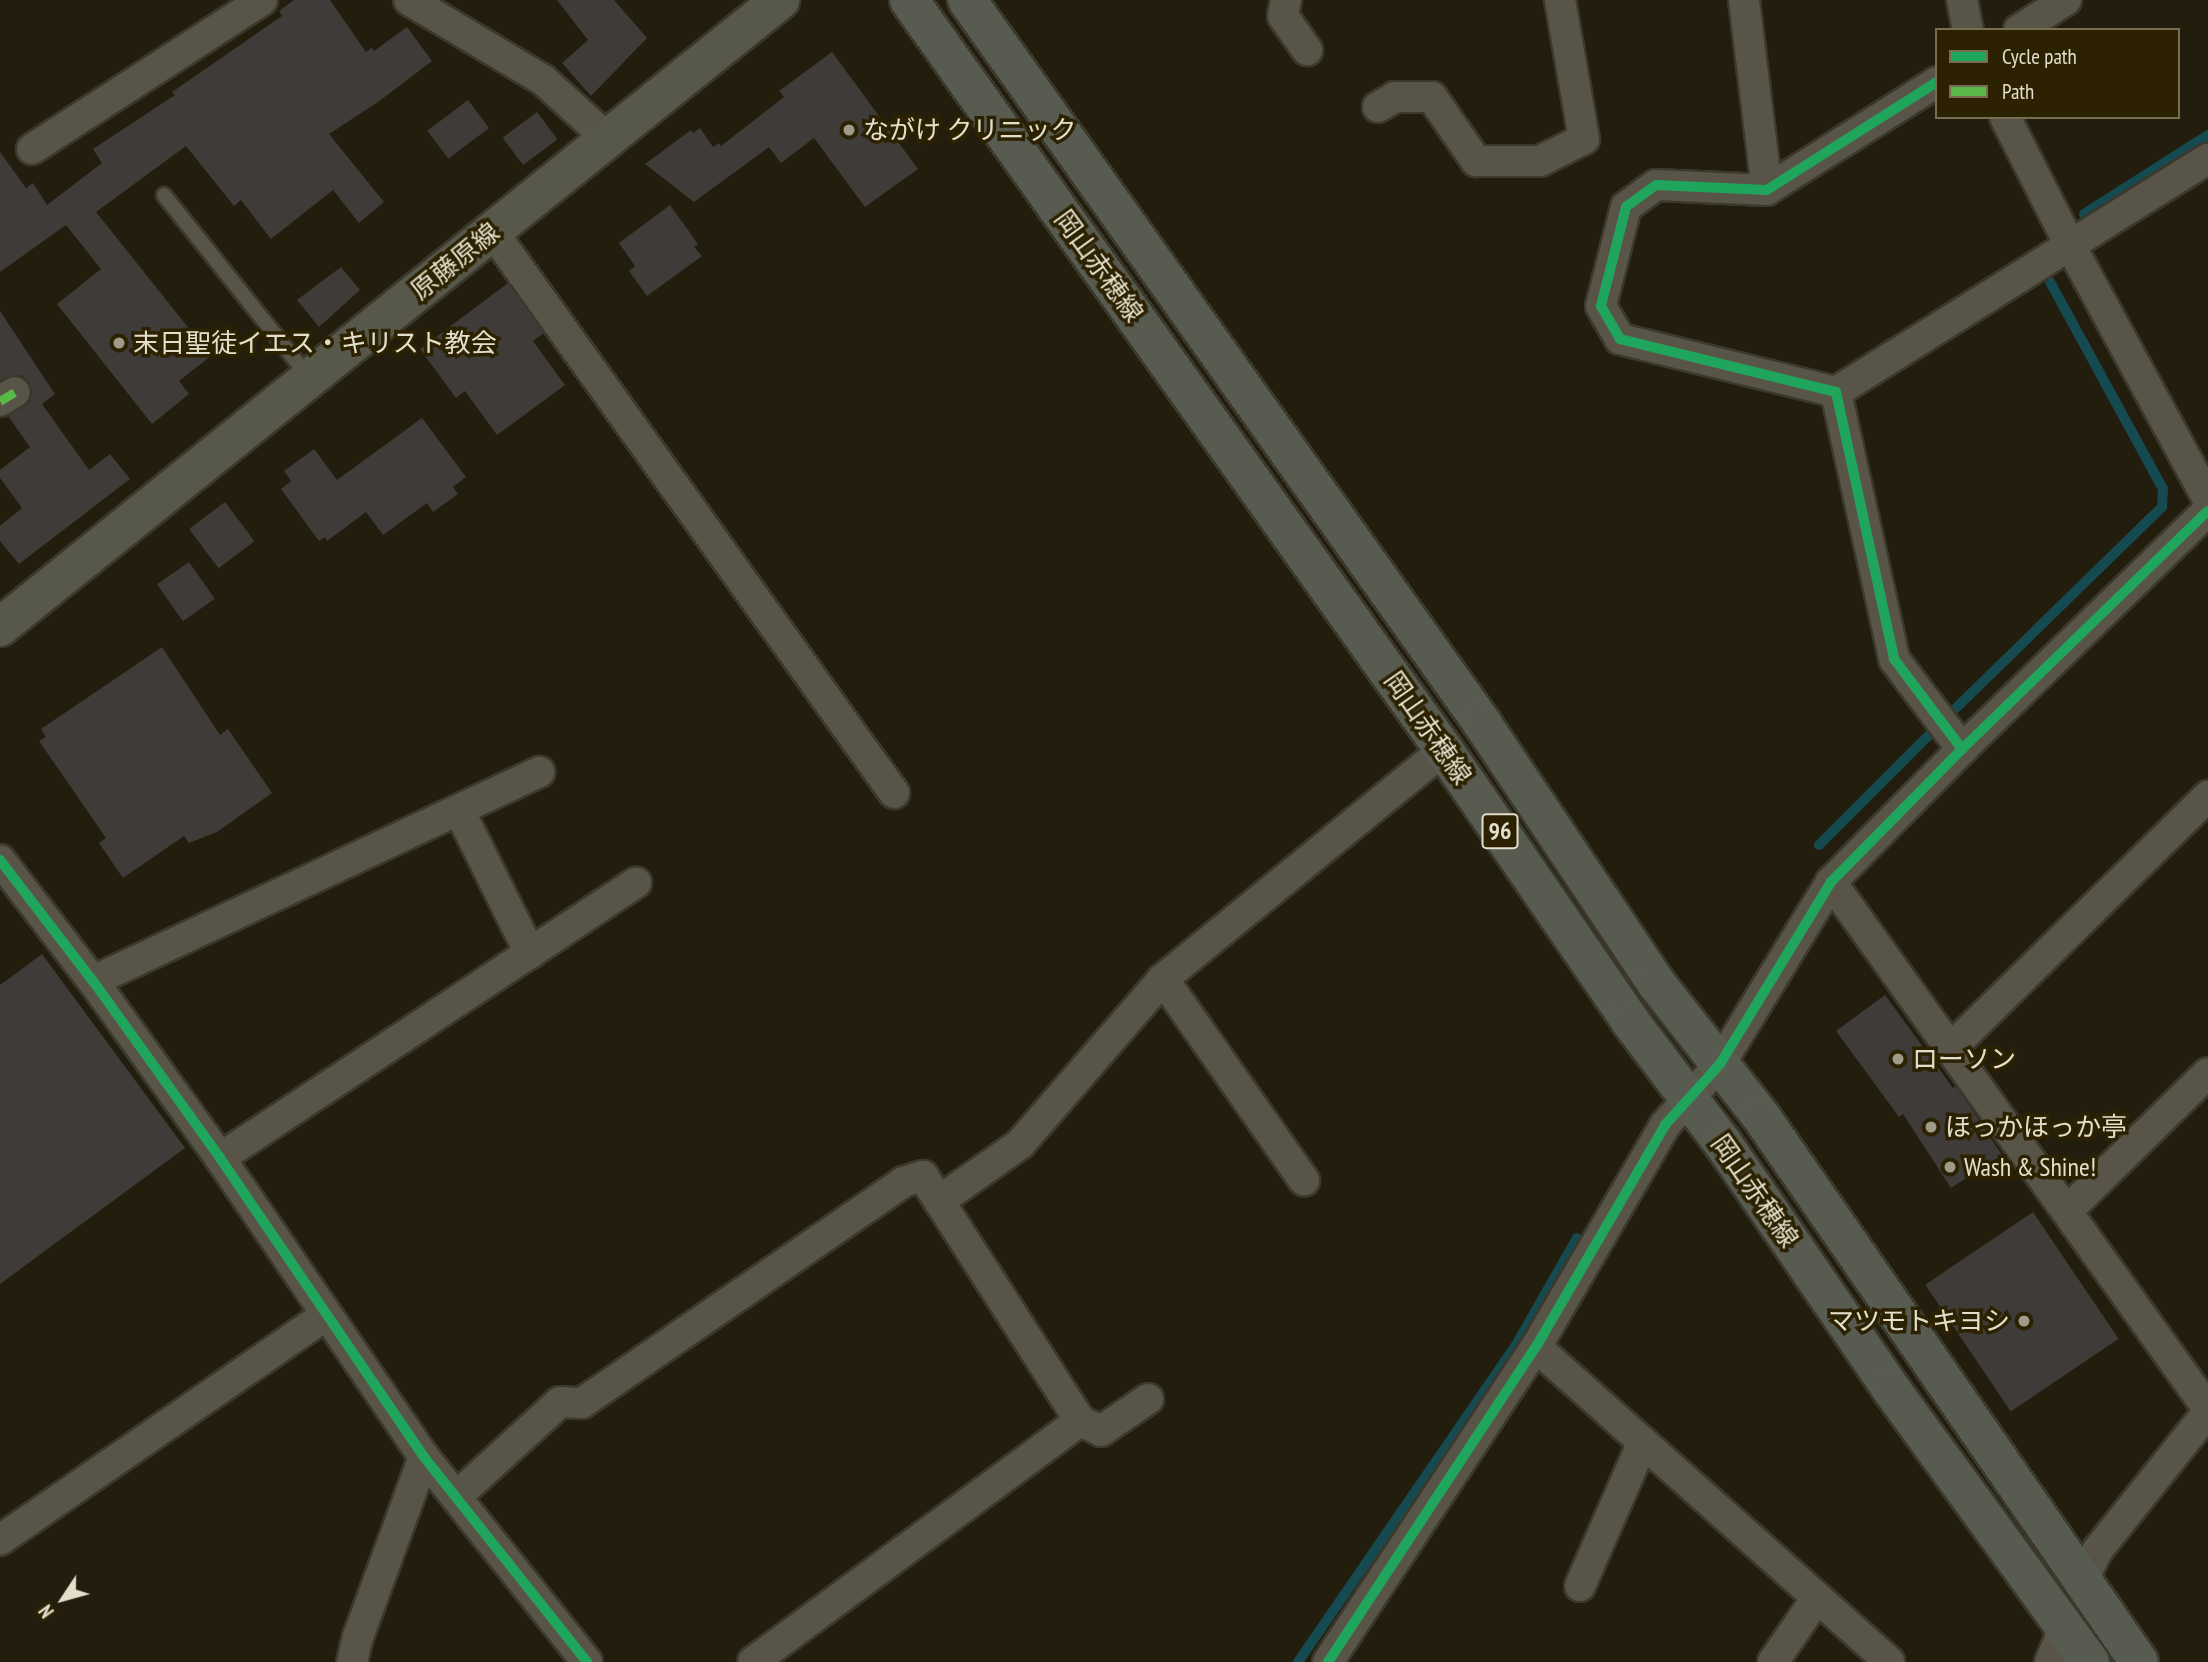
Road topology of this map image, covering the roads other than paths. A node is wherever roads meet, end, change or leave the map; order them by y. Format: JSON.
{"nodes":[{"id":1,"x":262,"y":0,"type":"edge"},
{"id":2,"x":410,"y":0,"type":"edge"},
{"id":3,"x":780,"y":0,"type":"edge"},
{"id":4,"x":909,"y":0,"type":"edge"},
{"id":5,"x":967,"y":0,"type":"edge"},
{"id":6,"x":1286,"y":0,"type":"edge"},
{"id":7,"x":1560,"y":0,"type":"edge"},
{"id":8,"x":1744,"y":0,"type":"edge"},
{"id":9,"x":1962,"y":0,"type":"edge"},
{"id":10,"x":2066,"y":0,"type":"edge"},
{"id":11,"x":1968,"y":28,"type":"edge"},
{"id":12,"x":2022,"y":28,"type":"edge"},
{"id":13,"x":1307,"y":50,"type":"dead end"},
{"id":14,"x":1935,"y":83,"type":"edge"},
{"id":15,"x":1378,"y":107,"type":"dead end"},
{"id":16,"x":2006,"y":119,"type":"edge"},
{"id":17,"x":608,"y":139,"type":"junction"},
{"id":18,"x":32,"y":149,"type":"dead end"},
{"id":19,"x":2208,"y":159,"type":"edge"},
{"id":20,"x":1767,"y":190,"type":"junction"},
{"id":21,"x":164,"y":195,"type":"dead end"},
{"id":22,"x":492,"y":231,"type":"junction"},
{"id":23,"x":2070,"y":245,"type":"junction"},
{"id":24,"x":310,"y":378,"type":"junction"},
{"id":25,"x":1836,"y":392,"type":"junction"},
{"id":26,"x":2208,"y":499,"type":"edge"},
{"id":27,"x":2208,"y":511,"type":"edge"},
{"id":28,"x":0,"y":627,"type":"edge"},
{"id":29,"x":1962,"y":749,"type":"junction"},
{"id":30,"x":1444,"y":750,"type":"junction"},
{"id":31,"x":540,"y":772,"type":"dead end"},
{"id":32,"x":894,"y":793,"type":"dead end"},
{"id":33,"x":2208,"y":796,"type":"edge"},
{"id":34,"x":459,"y":810,"type":"junction"},
{"id":35,"x":0,"y":860,"type":"edge"},
{"id":36,"x":1831,"y":881,"type":"junction"},
{"id":37,"x":636,"y":883,"type":"dead end"},
{"id":38,"x":530,"y":953,"type":"junction"},
{"id":39,"x":1163,"y":979,"type":"junction"},
{"id":40,"x":93,"y":981,"type":"junction"},
{"id":41,"x":1952,"y":1047,"type":"junction"},
{"id":42,"x":1720,"y":1063,"type":"junction"},
{"id":43,"x":2208,"y":1073,"type":"edge"},
{"id":44,"x":1688,"y":1097,"type":"junction"},
{"id":45,"x":220,"y":1157,"type":"junction"},
{"id":46,"x":1304,"y":1180,"type":"dead end"},
{"id":47,"x":939,"y":1201,"type":"junction"},
{"id":48,"x":2067,"y":1211,"type":"junction"},
{"id":49,"x":325,"y":1316,"type":"junction"},
{"id":50,"x":1536,"y":1347,"type":"junction"},
{"id":51,"x":1148,"y":1399,"type":"dead end"},
{"id":52,"x":2208,"y":1411,"type":"edge"},
{"id":53,"x":1080,"y":1421,"type":"junction"},
{"id":54,"x":1643,"y":1442,"type":"junction"},
{"id":55,"x":424,"y":1457,"type":"junction"},
{"id":56,"x":456,"y":1497,"type":"junction"},
{"id":57,"x":0,"y":1539,"type":"edge"},
{"id":58,"x":2082,"y":1583,"type":"junction"},
{"id":59,"x":1580,"y":1586,"type":"dead end"},
{"id":60,"x":1818,"y":1598,"type":"junction"},
{"id":61,"x":2065,"y":1626,"type":"junction"},
{"id":62,"x":352,"y":1662,"type":"edge"},
{"id":63,"x":587,"y":1662,"type":"edge"},
{"id":64,"x":753,"y":1662,"type":"edge"},
{"id":65,"x":1328,"y":1662,"type":"edge"},
{"id":66,"x":1773,"y":1662,"type":"edge"},
{"id":67,"x":1889,"y":1662,"type":"edge"},
{"id":68,"x":2050,"y":1662,"type":"edge"},
{"id":69,"x":2090,"y":1662,"type":"edge"},
{"id":70,"x":2139,"y":1662,"type":"edge"}],
"edges":[{"from":1,"to":18,"type":"street"},
{"from":2,"to":17,"type":"street"},
{"from":3,"to":17,"type":"main road","name":"原藤原線"},
{"from":4,"to":30,"type":"main road","name":"岡山赤穂線","number":"96"},
{"from":5,"to":42,"type":"main road","name":"岡山赤穂線","number":"96"},
{"from":6,"to":13,"type":"street"},
{"from":7,"to":15,"type":"street"},
{"from":8,"to":20,"type":"street"},
{"from":9,"to":11,"type":"street"},
{"from":10,"to":12,"type":"street"},
{"from":14,"to":20,"type":"street"},
{"from":16,"to":23,"type":"street"},
{"from":17,"to":22,"type":"main road","name":"原藤原線"},
{"from":19,"to":23,"type":"street"},
{"from":20,"to":25,"type":"street"},
{"from":21,"to":24,"type":"lane"},
{"from":22,"to":24,"type":"main road","name":"原藤原線"},
{"from":22,"to":32,"type":"street"},
{"from":23,"to":25,"type":"street"},
{"from":23,"to":26,"type":"street"},
{"from":24,"to":28,"type":"main road","name":"原藤原線"},
{"from":25,"to":29,"type":"street"},
{"from":27,"to":29,"type":"street"},
{"from":29,"to":36,"type":"street"},
{"from":30,"to":39,"type":"street"},
{"from":30,"to":44,"type":"main road","name":"岡山赤穂線","number":"96"},
{"from":31,"to":34,"type":"street"},
{"from":33,"to":41,"type":"street"},
{"from":34,"to":38,"type":"street"},
{"from":34,"to":40,"type":"street"},
{"from":35,"to":40,"type":"street"},
{"from":36,"to":41,"type":"street"},
{"from":36,"to":42,"type":"street"},
{"from":37,"to":38,"type":"street"},
{"from":38,"to":45,"type":"street"},
{"from":39,"to":46,"type":"street"},
{"from":39,"to":47,"type":"street"},
{"from":40,"to":45,"type":"street"},
{"from":41,"to":48,"type":"street"},
{"from":42,"to":44,"type":"street"},
{"from":42,"to":58,"type":"main road","name":"岡山赤穂線","number":"96"},
{"from":43,"to":48,"type":"street"},
{"from":44,"to":50,"type":"street"},
{"from":44,"to":61,"type":"main road","name":"岡山赤穂線","number":"96"},
{"from":45,"to":49,"type":"street"},
{"from":47,"to":53,"type":"street"},
{"from":47,"to":56,"type":"street"},
{"from":48,"to":52,"type":"street"},
{"from":49,"to":55,"type":"street"},
{"from":49,"to":57,"type":"street"},
{"from":50,"to":54,"type":"street"},
{"from":50,"to":65,"type":"street"},
{"from":51,"to":53,"type":"street"},
{"from":52,"to":58,"type":"street"},
{"from":53,"to":64,"type":"street"},
{"from":54,"to":59,"type":"street"},
{"from":54,"to":60,"type":"street"},
{"from":55,"to":56,"type":"street"},
{"from":55,"to":62,"type":"street"},
{"from":56,"to":63,"type":"street"},
{"from":58,"to":70,"type":"main road","name":"岡山赤穂線","number":"96"},
{"from":60,"to":66,"type":"street"},
{"from":60,"to":67,"type":"street"},
{"from":61,"to":68,"type":"street"},
{"from":61,"to":69,"type":"main road","name":"岡山赤穂線","number":"96"}]}
